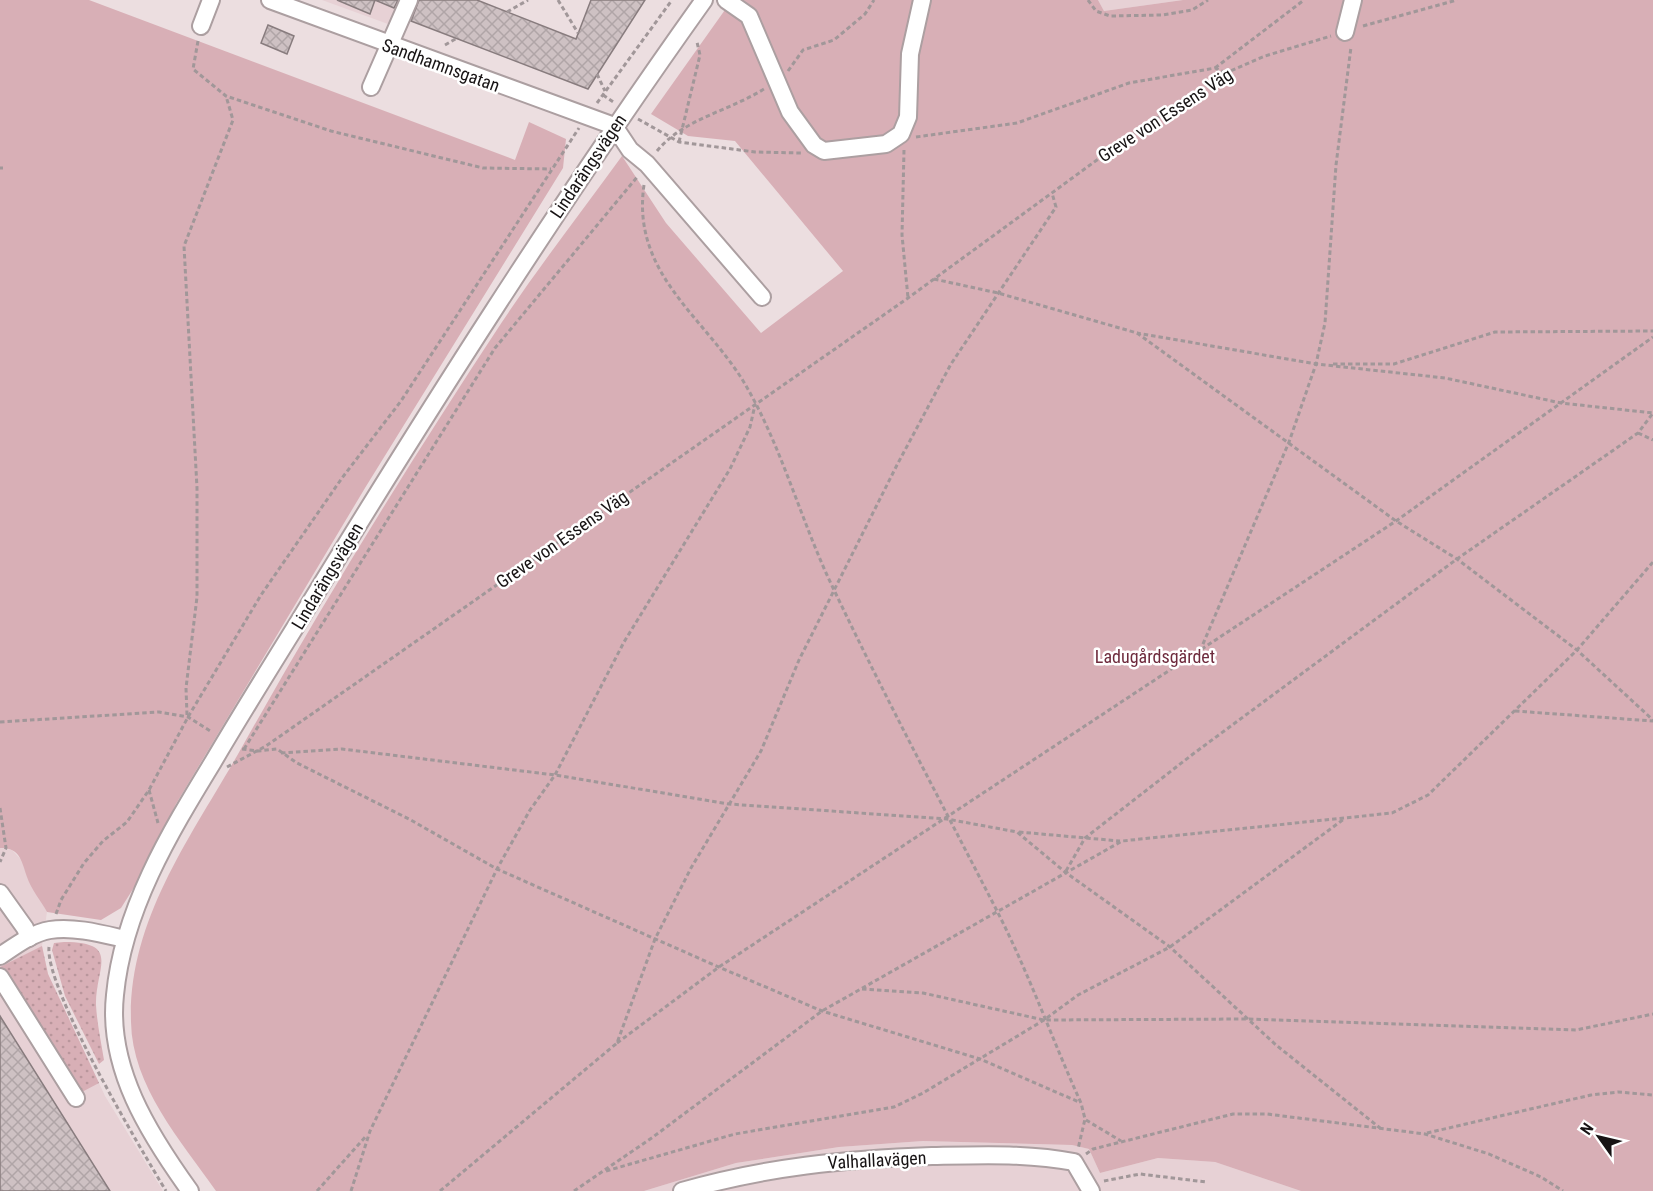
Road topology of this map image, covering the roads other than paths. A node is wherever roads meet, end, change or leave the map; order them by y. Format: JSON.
{"nodes":[{"id":1,"x":211,"y":0,"type":"edge"},
{"id":2,"x":270,"y":0,"type":"edge"},
{"id":3,"x":409,"y":0,"type":"edge"},
{"id":4,"x":704,"y":0,"type":"edge"},
{"id":5,"x":726,"y":0,"type":"edge"},
{"id":6,"x":922,"y":0,"type":"edge"},
{"id":7,"x":1353,"y":0,"type":"edge"},
{"id":8,"x":201,"y":26,"type":"road end"},
{"id":9,"x":1345,"y":32,"type":"road end"},
{"id":10,"x":387,"y":45,"type":"junction"},
{"id":11,"x":371,"y":87,"type":"dead end"},
{"id":12,"x":614,"y":126,"type":"junction"},
{"id":13,"x":762,"y":297,"type":"dead end"},
{"id":14,"x":0,"y":893,"type":"edge"},
{"id":15,"x":29,"y":938,"type":"junction"},
{"id":16,"x":125,"y":939,"type":"junction"},
{"id":17,"x":0,"y":956,"type":"edge"},
{"id":18,"x":0,"y":977,"type":"edge"},
{"id":19,"x":76,"y":1098,"type":"dead end"},
{"id":20,"x":1090,"y":1188,"type":"edge"},
{"id":21,"x":190,"y":1191,"type":"edge"},
{"id":22,"x":682,"y":1191,"type":"edge"}],
"edges":[{"from":1,"to":8,"type":"street"},
{"from":2,"to":10,"type":"street","name":"Sandhamnsgatan"},
{"from":3,"to":10,"type":"street"},
{"from":4,"to":12,"type":"street","name":"Lindarängsvägen"},
{"from":5,"to":6,"type":"street"},
{"from":7,"to":9,"type":"street"},
{"from":10,"to":11,"type":"street"},
{"from":10,"to":12,"type":"street","name":"Sandhamnsgatan"},
{"from":12,"to":13,"type":"street"},
{"from":12,"to":16,"type":"street","name":"Lindarängsvägen"},
{"from":14,"to":15,"type":"street"},
{"from":15,"to":16,"type":"street"},
{"from":15,"to":17,"type":"street"},
{"from":16,"to":21,"type":"street","name":"Lindarängsvägen"},
{"from":18,"to":19,"type":"street"},
{"from":20,"to":22,"type":"street","name":"Valhallavägen"}]}
